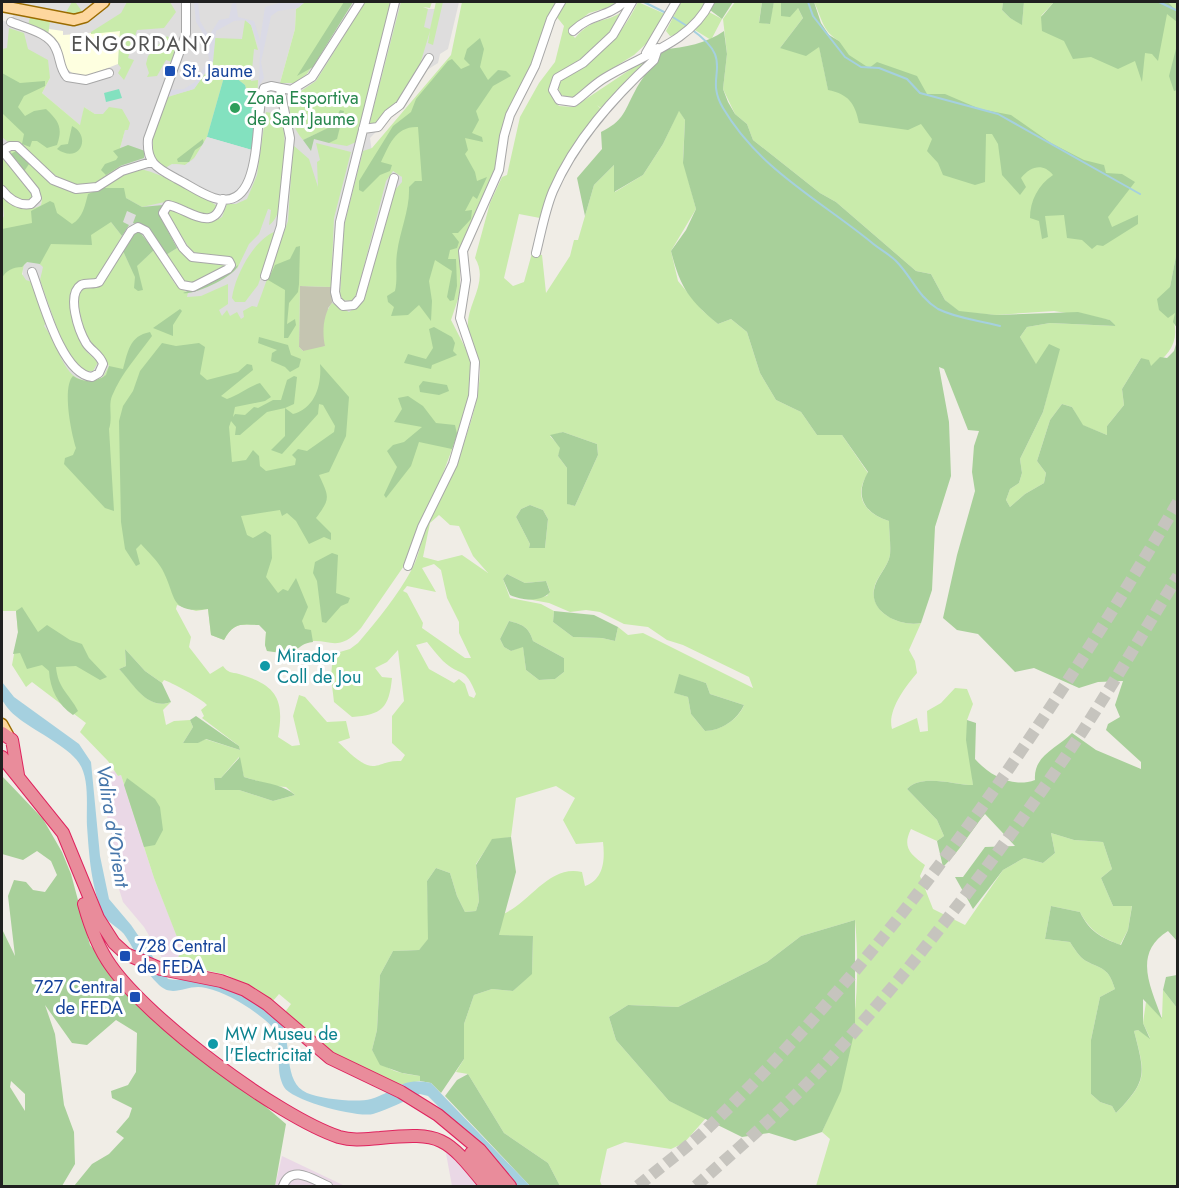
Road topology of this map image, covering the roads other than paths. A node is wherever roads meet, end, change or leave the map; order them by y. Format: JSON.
{"nodes":[{"id":1,"x":104,"y":2,"type":"edge"},
{"id":2,"x":186,"y":2,"type":"edge"},
{"id":3,"x":360,"y":2,"type":"edge"},
{"id":4,"x":395,"y":2,"type":"edge"},
{"id":5,"x":561,"y":2,"type":"edge"},
{"id":6,"x":629,"y":2,"type":"edge"},
{"id":7,"x":676,"y":2,"type":"edge"},
{"id":8,"x":710,"y":2,"type":"edge"},
{"id":9,"x":2,"y":6,"type":"edge"},
{"id":10,"x":11,"y":22,"type":"dead end"},
{"id":11,"x":663,"y":28,"type":"junction"},
{"id":12,"x":573,"y":31,"type":"dead end"},
{"id":13,"x":670,"y":42,"type":"junction"},
{"id":14,"x":658,"y":48,"type":"junction"},
{"id":15,"x":644,"y":56,"type":"junction"},
{"id":16,"x":429,"y":58,"type":"dead end"},
{"id":17,"x":109,"y":73,"type":"dead end"},
{"id":18,"x":276,"y":87,"type":"junction"},
{"id":19,"x":363,"y":129,"type":"junction"},
{"id":20,"x":2,"y":150,"type":"edge"},
{"id":21,"x":151,"y":162,"type":"junction"},
{"id":22,"x":394,"y":178,"type":"dead end"},
{"id":23,"x":2,"y":190,"type":"edge"},
{"id":24,"x":223,"y":200,"type":"junction"},
{"id":25,"x":536,"y":253,"type":"dead end"},
{"id":26,"x":32,"y":272,"type":"dead end"},
{"id":27,"x":265,"y":276,"type":"dead end"},
{"id":28,"x":408,"y":566,"type":"dead end"},
{"id":29,"x":4,"y":742,"type":"edge"},
{"id":30,"x":2,"y":768,"type":"edge"},
{"id":31,"x":28,"y":792,"type":"junction"},
{"id":32,"x":75,"y":861,"type":"junction"},
{"id":33,"x":427,"y":1107,"type":"junction"},
{"id":34,"x":309,"y":1124,"type":"junction"},
{"id":35,"x":468,"y":1149,"type":"junction"},
{"id":36,"x":283,"y":1186,"type":"edge"},
{"id":37,"x":328,"y":1186,"type":"edge"},
{"id":38,"x":486,"y":1186,"type":"edge"},
{"id":39,"x":500,"y":1186,"type":"edge"},
{"id":40,"x":510,"y":1186,"type":"edge"}],
"edges":[{"from":1,"to":9,"type":"main road"},
{"from":2,"to":21,"type":"street"},
{"from":3,"to":18,"type":"street"},
{"from":4,"to":19,"type":"street"},
{"from":5,"to":28,"type":"street"},
{"from":6,"to":12,"type":"street"},
{"from":6,"to":15,"type":"street"},
{"from":7,"to":11,"type":"street"},
{"from":8,"to":13,"type":"street"},
{"from":10,"to":17,"type":"street"},
{"from":11,"to":13,"type":"street"},
{"from":11,"to":15,"type":"street"},
{"from":13,"to":14,"type":"street"},
{"from":14,"to":15,"type":"street"},
{"from":14,"to":25,"type":"street"},
{"from":16,"to":19,"type":"street"},
{"from":18,"to":24,"type":"street"},
{"from":18,"to":27,"type":"street"},
{"from":19,"to":22,"type":"street"},
{"from":20,"to":21,"type":"street"},
{"from":20,"to":23,"type":"street"},
{"from":21,"to":24,"type":"street"},
{"from":24,"to":26,"type":"street"},
{"from":29,"to":31,"type":"highway"},
{"from":30,"to":31,"type":"highway"},
{"from":31,"to":32,"type":"highway"},
{"from":32,"to":33,"type":"highway"},
{"from":32,"to":34,"type":"highway"},
{"from":33,"to":35,"type":"highway"},
{"from":33,"to":40,"type":"highway"},
{"from":34,"to":35,"type":"highway"},
{"from":34,"to":38,"type":"highway"},
{"from":35,"to":39,"type":"highway"},
{"from":36,"to":37,"type":"street"}]}
